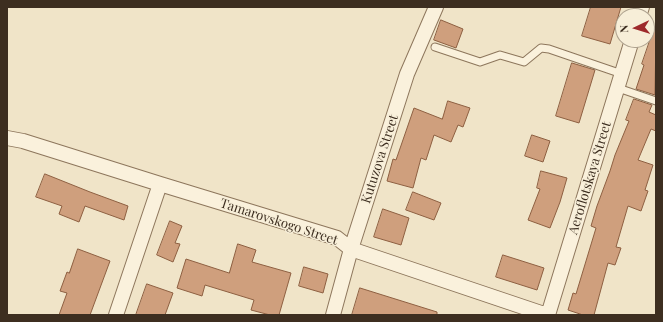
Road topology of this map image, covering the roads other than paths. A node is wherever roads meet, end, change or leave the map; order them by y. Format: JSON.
{"nodes":[{"id":1,"x":436,"y":7,"type":"edge"},
{"id":2,"x":435,"y":47,"type":"dead end"},
{"id":3,"x":630,"y":48,"type":"edge"},
{"id":4,"x":622,"y":74,"type":"junction"},
{"id":5,"x":618,"y":88,"type":"junction"},
{"id":6,"x":656,"y":101,"type":"edge"},
{"id":7,"x":7,"y":138,"type":"edge"},
{"id":8,"x":160,"y":184,"type":"junction"},
{"id":9,"x":351,"y":249,"type":"junction"},
{"id":10,"x":116,"y":315,"type":"edge"},
{"id":11,"x":333,"y":315,"type":"edge"},
{"id":12,"x":547,"y":315,"type":"edge"}],
"edges":[{"from":1,"to":9,"type":"street","name":"Kutuzova Street"},
{"from":2,"to":4,"type":"lane"},
{"from":3,"to":4,"type":"street","name":"Aeroflotskaya Street"},
{"from":4,"to":5,"type":"street","name":"Aeroflotskaya Street"},
{"from":5,"to":6,"type":"lane"},
{"from":5,"to":12,"type":"street","name":"Aeroflotskaya Street"},
{"from":7,"to":8,"type":"street","name":"Tamarovskogo Street"},
{"from":8,"to":9,"type":"street","name":"Tamarovskogo Street"},
{"from":8,"to":10,"type":"street"},
{"from":9,"to":11,"type":"street","name":"Kutuzova Street"},
{"from":9,"to":12,"type":"street","name":"Tamarovskogo Street"}]}
